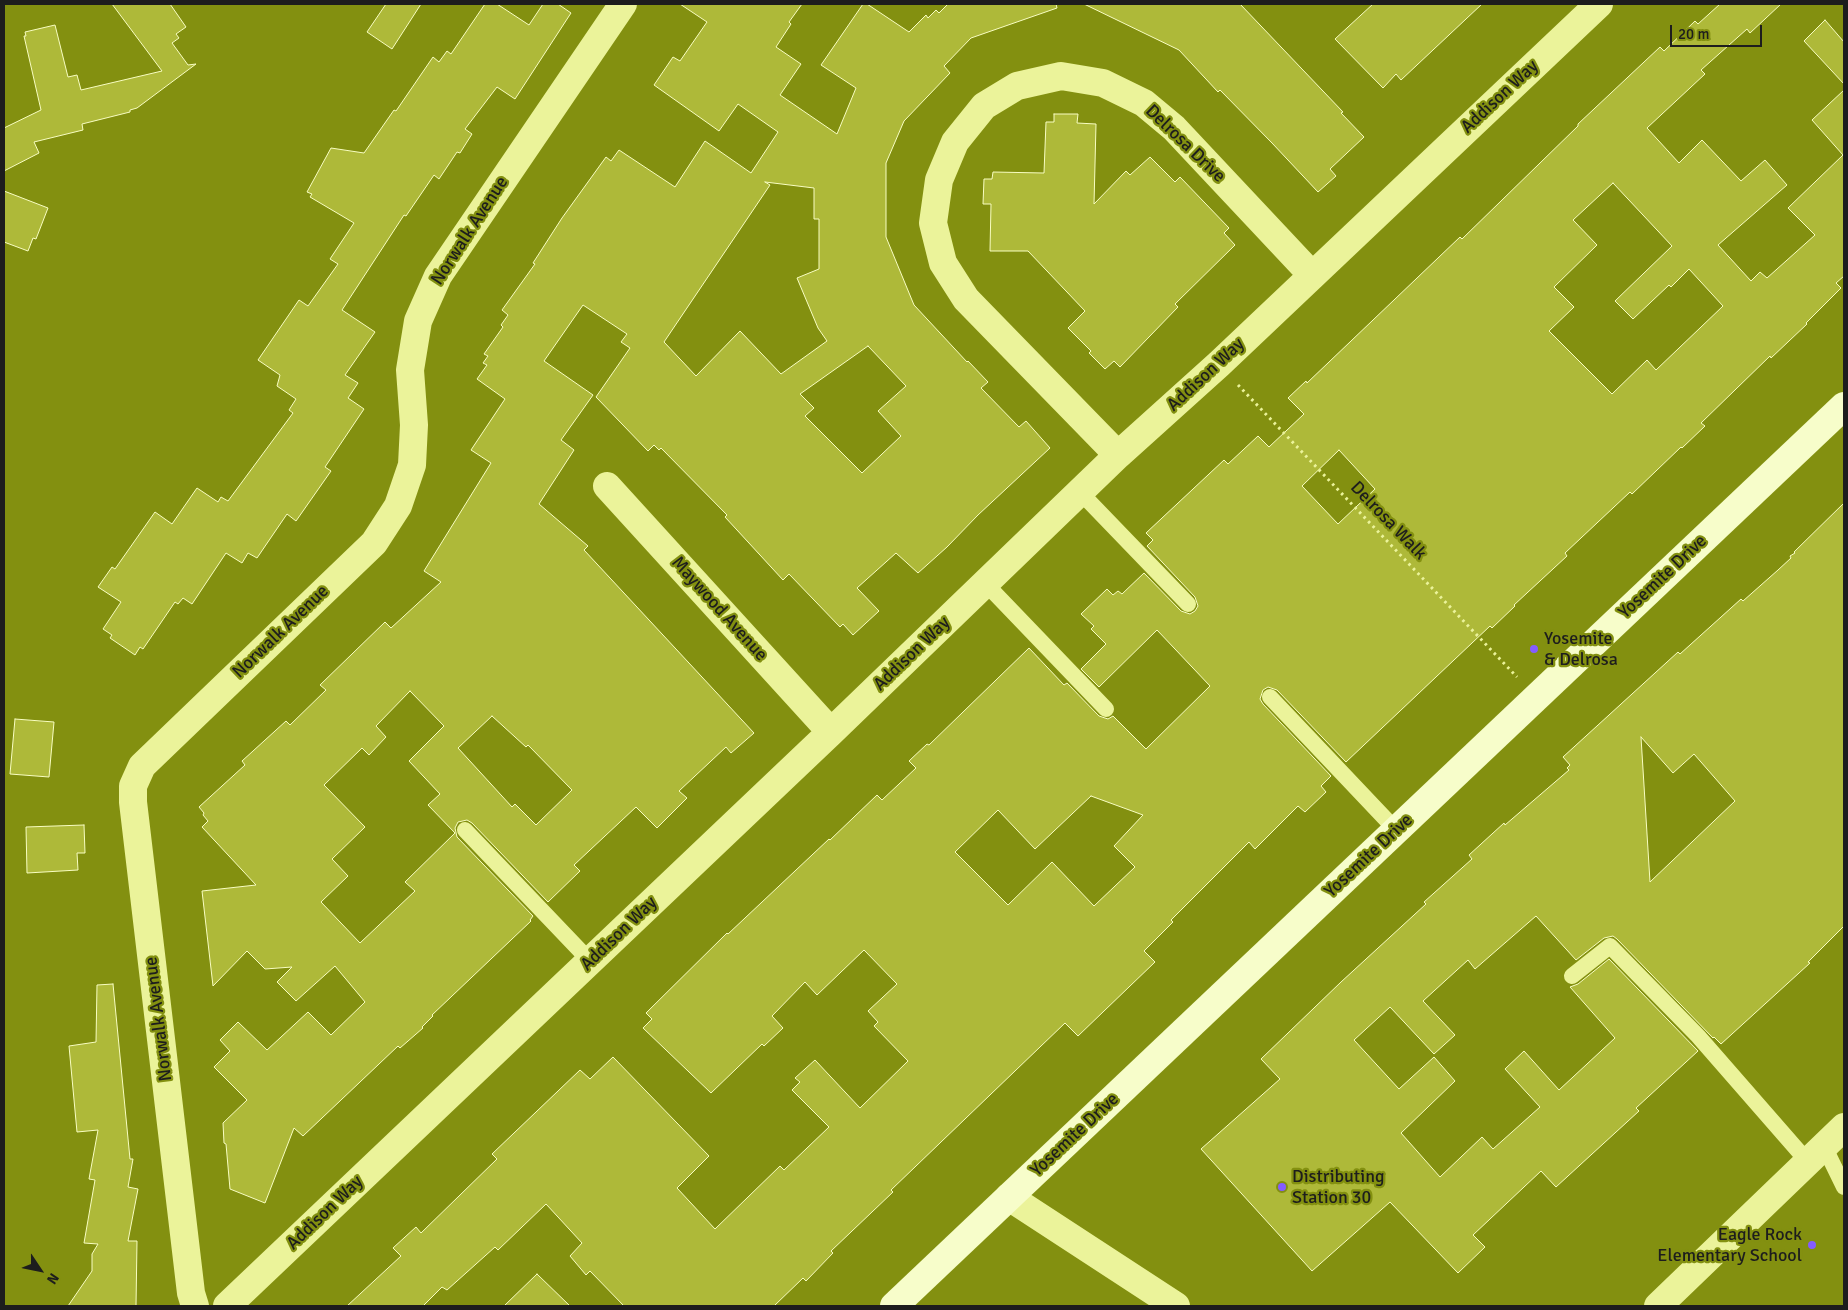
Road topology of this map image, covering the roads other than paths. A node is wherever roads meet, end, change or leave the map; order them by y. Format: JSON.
{"nodes":[{"id":1,"x":623,"y":4,"type":"edge"},
{"id":2,"x":1599,"y":4,"type":"edge"},
{"id":3,"x":1312,"y":275,"type":"junction"},
{"id":4,"x":1844,"y":406,"type":"edge"},
{"id":5,"x":1118,"y":455,"type":"junction"},
{"id":6,"x":607,"y":486,"type":"dead end"},
{"id":7,"x":1080,"y":492,"type":"junction"},
{"id":8,"x":986,"y":584,"type":"junction"},
{"id":9,"x":1188,"y":604,"type":"dead end"},
{"id":10,"x":1270,"y":697,"type":"dead end"},
{"id":11,"x":1106,"y":709,"type":"dead end"},
{"id":12,"x":831,"y":732,"type":"junction"},
{"id":13,"x":465,"y":830,"type":"dead end"},
{"id":14,"x":1396,"y":830,"type":"junction"},
{"id":15,"x":590,"y":961,"type":"junction"},
{"id":16,"x":1572,"y":976,"type":"dead end"},
{"id":17,"x":1844,"y":1127,"type":"edge"},
{"id":18,"x":1816,"y":1154,"type":"junction"},
{"id":19,"x":1844,"y":1187,"type":"edge"},
{"id":20,"x":1009,"y":1197,"type":"junction"},
{"id":21,"x":195,"y":1306,"type":"edge"},
{"id":22,"x":227,"y":1306,"type":"edge"},
{"id":23,"x":894,"y":1306,"type":"edge"},
{"id":24,"x":1176,"y":1306,"type":"edge"},
{"id":25,"x":1658,"y":1306,"type":"edge"}],
"edges":[{"from":1,"to":21,"type":"street","name":"Norwalk Avenue"},
{"from":2,"to":3,"type":"street","name":"Addison Way"},
{"from":3,"to":5,"type":"street","name":"Addison Way"},
{"from":3,"to":5,"type":"street","name":"Delrosa Drive"},
{"from":4,"to":14,"type":"street","name":"Yosemite Drive"},
{"from":5,"to":7,"type":"street","name":"Addison Way"},
{"from":6,"to":12,"type":"street","name":"Maywood Avenue"},
{"from":7,"to":8,"type":"street","name":"Addison Way"},
{"from":7,"to":9,"type":"lane"},
{"from":8,"to":11,"type":"lane"},
{"from":8,"to":12,"type":"street","name":"Addison Way"},
{"from":10,"to":14,"type":"lane"},
{"from":12,"to":15,"type":"street","name":"Addison Way"},
{"from":13,"to":15,"type":"lane"},
{"from":14,"to":20,"type":"street","name":"Yosemite Drive"},
{"from":15,"to":22,"type":"street","name":"Addison Way"},
{"from":16,"to":18,"type":"lane"},
{"from":17,"to":18,"type":"street"},
{"from":18,"to":19,"type":"lane"},
{"from":18,"to":25,"type":"street"},
{"from":20,"to":23,"type":"street","name":"Yosemite Drive"},
{"from":20,"to":24,"type":"street"}]}
